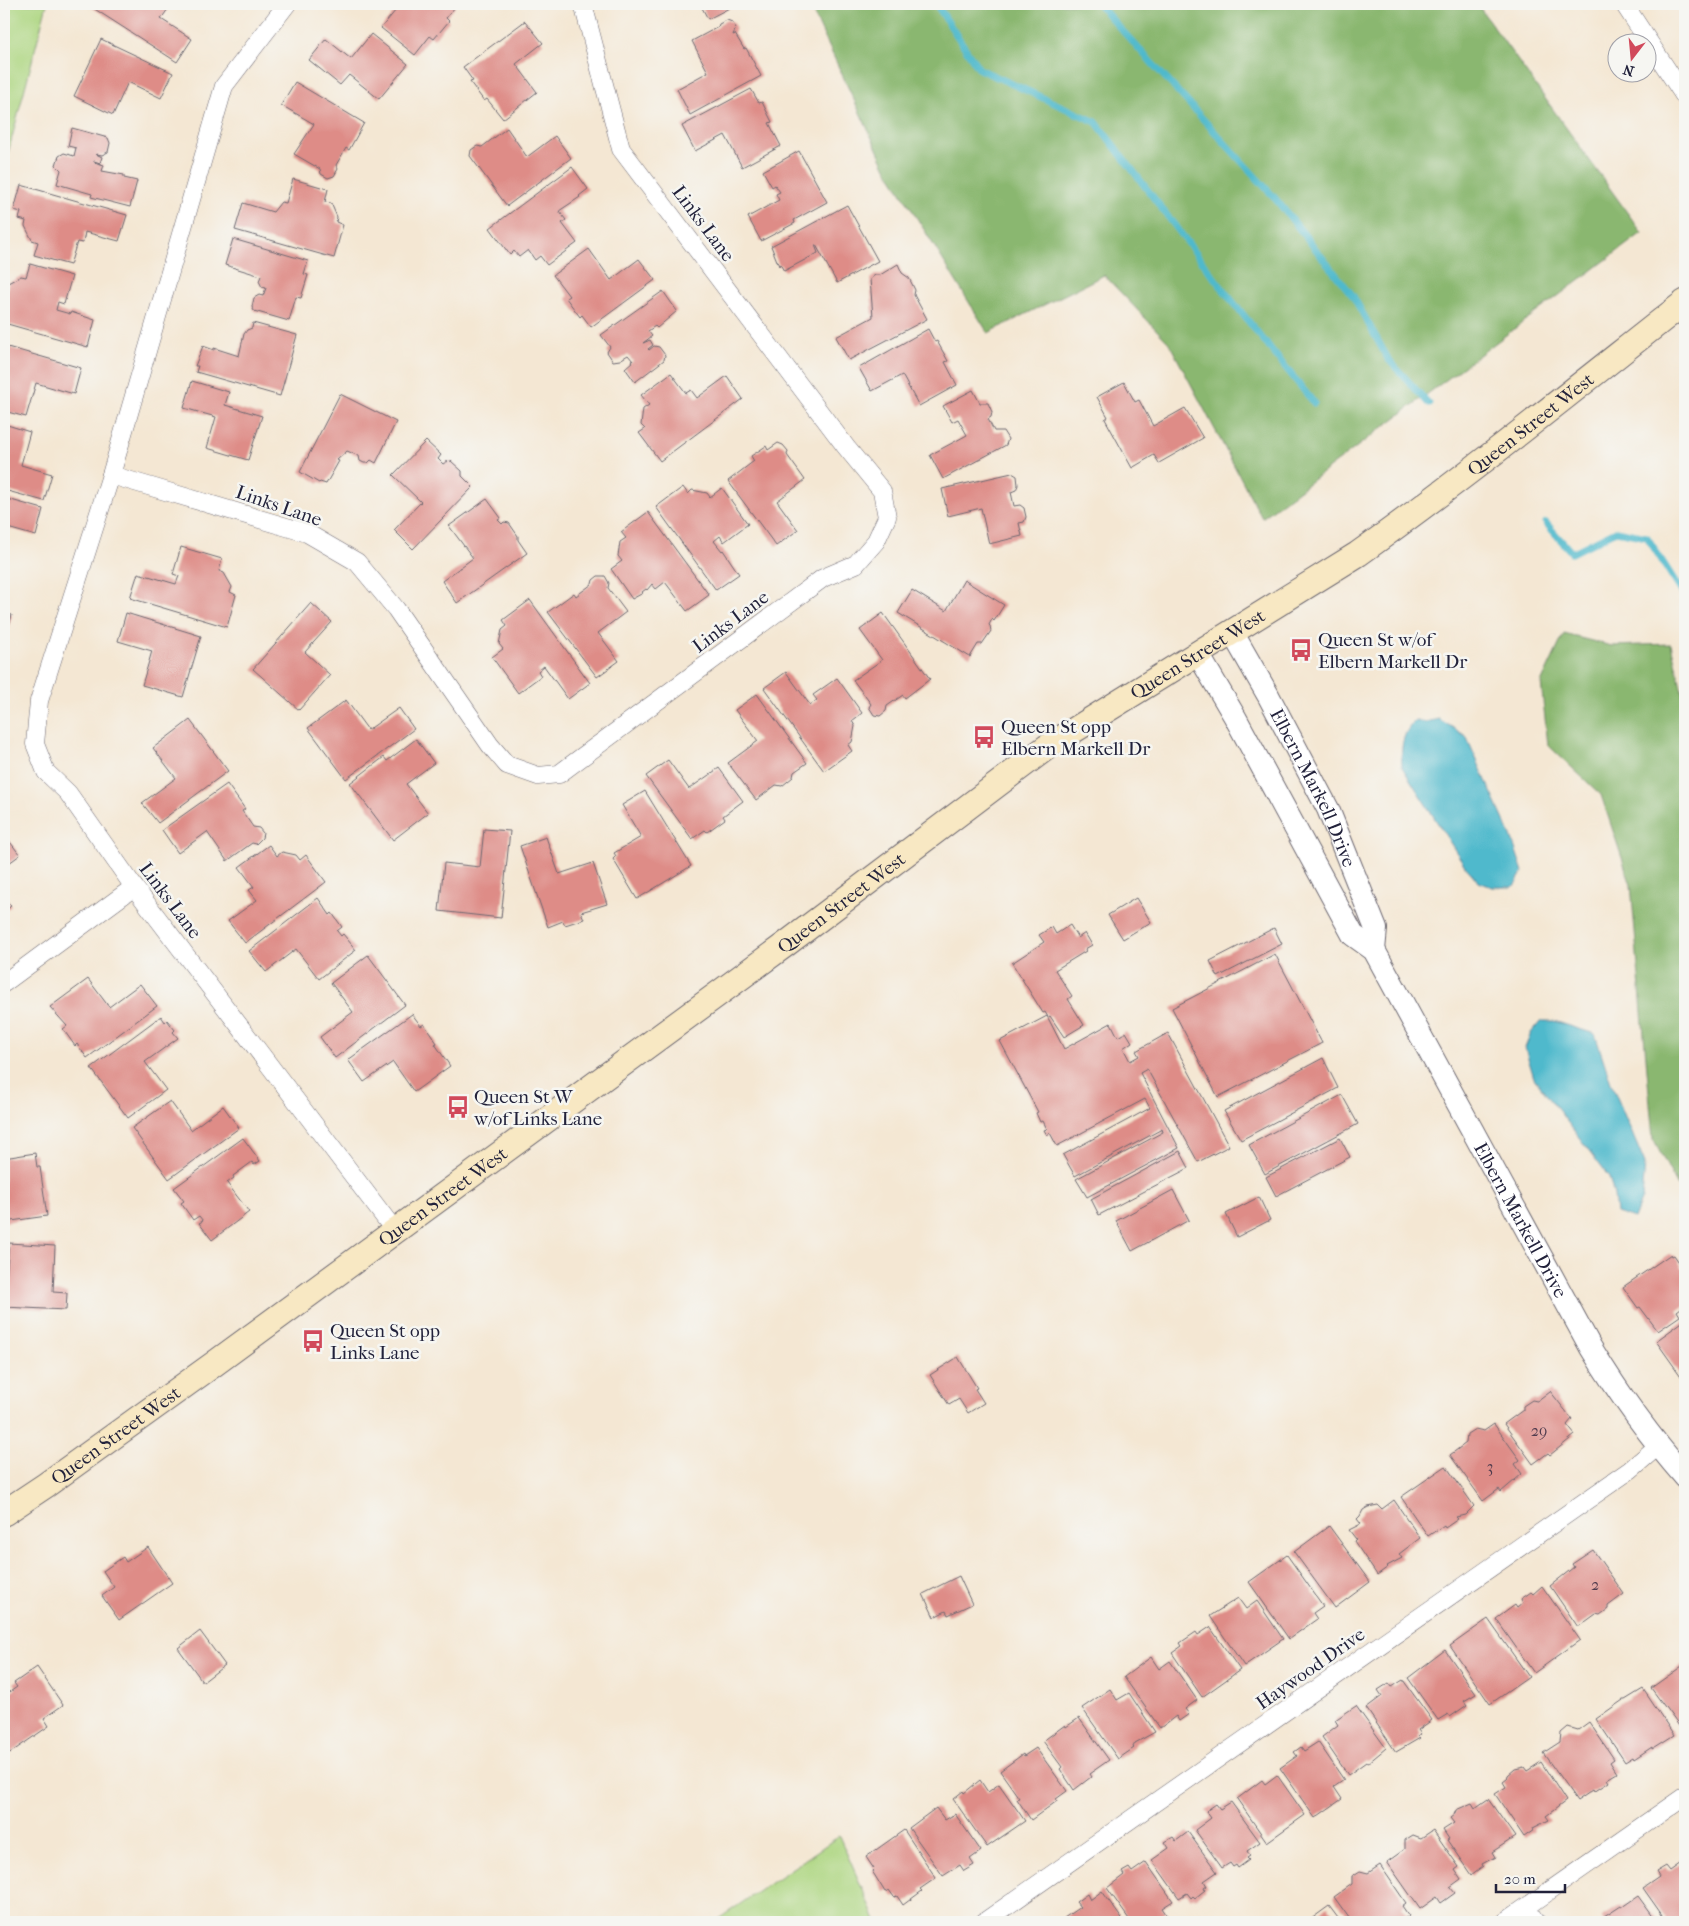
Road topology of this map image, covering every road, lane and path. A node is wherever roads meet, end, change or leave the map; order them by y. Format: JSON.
{"nodes":[{"id":1,"x":287,"y":4,"type":"edge"},
{"id":2,"x":583,"y":4,"type":"edge"},
{"id":3,"x":1624,"y":4,"type":"edge"},
{"id":4,"x":1685,"y":97,"type":"edge"},
{"id":5,"x":1685,"y":302,"type":"edge"},
{"id":6,"x":111,"y":475,"type":"junction"},
{"id":7,"x":1232,"y":632,"type":"junction"},
{"id":8,"x":1198,"y":654,"type":"junction"},
{"id":9,"x":134,"y":887,"type":"junction"},
{"id":10,"x":1374,"y":950,"type":"junction"},
{"id":11,"x":4,"y":983,"type":"edge"},
{"id":12,"x":394,"y":1231,"type":"junction"},
{"id":13,"x":1658,"y":1446,"type":"junction"},
{"id":14,"x":1685,"y":1477,"type":"edge"},
{"id":15,"x":4,"y":1513,"type":"edge"},
{"id":16,"x":1685,"y":1796,"type":"edge"},
{"id":17,"x":1526,"y":1908,"type":"junction"},
{"id":18,"x":984,"y":1922,"type":"edge"},
{"id":19,"x":1505,"y":1922,"type":"edge"},
{"id":20,"x":1536,"y":1922,"type":"edge"}],
"edges":[{"from":1,"to":6,"type":"street","name":"Links Lane"},
{"from":2,"to":6,"type":"street","name":"Links Lane"},
{"from":3,"to":4,"type":"street"},
{"from":5,"to":7,"type":"main road","name":"Queen Street West"},
{"from":6,"to":9,"type":"street","name":"Links Lane"},
{"from":7,"to":8,"type":"main road","name":"Queen Street West"},
{"from":7,"to":10,"type":"street","name":"Elbern Markell Drive"},
{"from":8,"to":10,"type":"street","name":"Elbern Markell Drive"},
{"from":8,"to":12,"type":"main road","name":"Queen Street West"},
{"from":9,"to":11,"type":"street"},
{"from":9,"to":12,"type":"street","name":"Links Lane"},
{"from":10,"to":13,"type":"street","name":"Elbern Markell Drive"},
{"from":12,"to":15,"type":"main road","name":"Queen Street West"},
{"from":13,"to":14,"type":"street","name":"Elbern Markell Drive"},
{"from":13,"to":18,"type":"street","name":"Haywood Drive"},
{"from":16,"to":17,"type":"street"},
{"from":17,"to":19,"type":"street"},
{"from":17,"to":20,"type":"street"}]}
